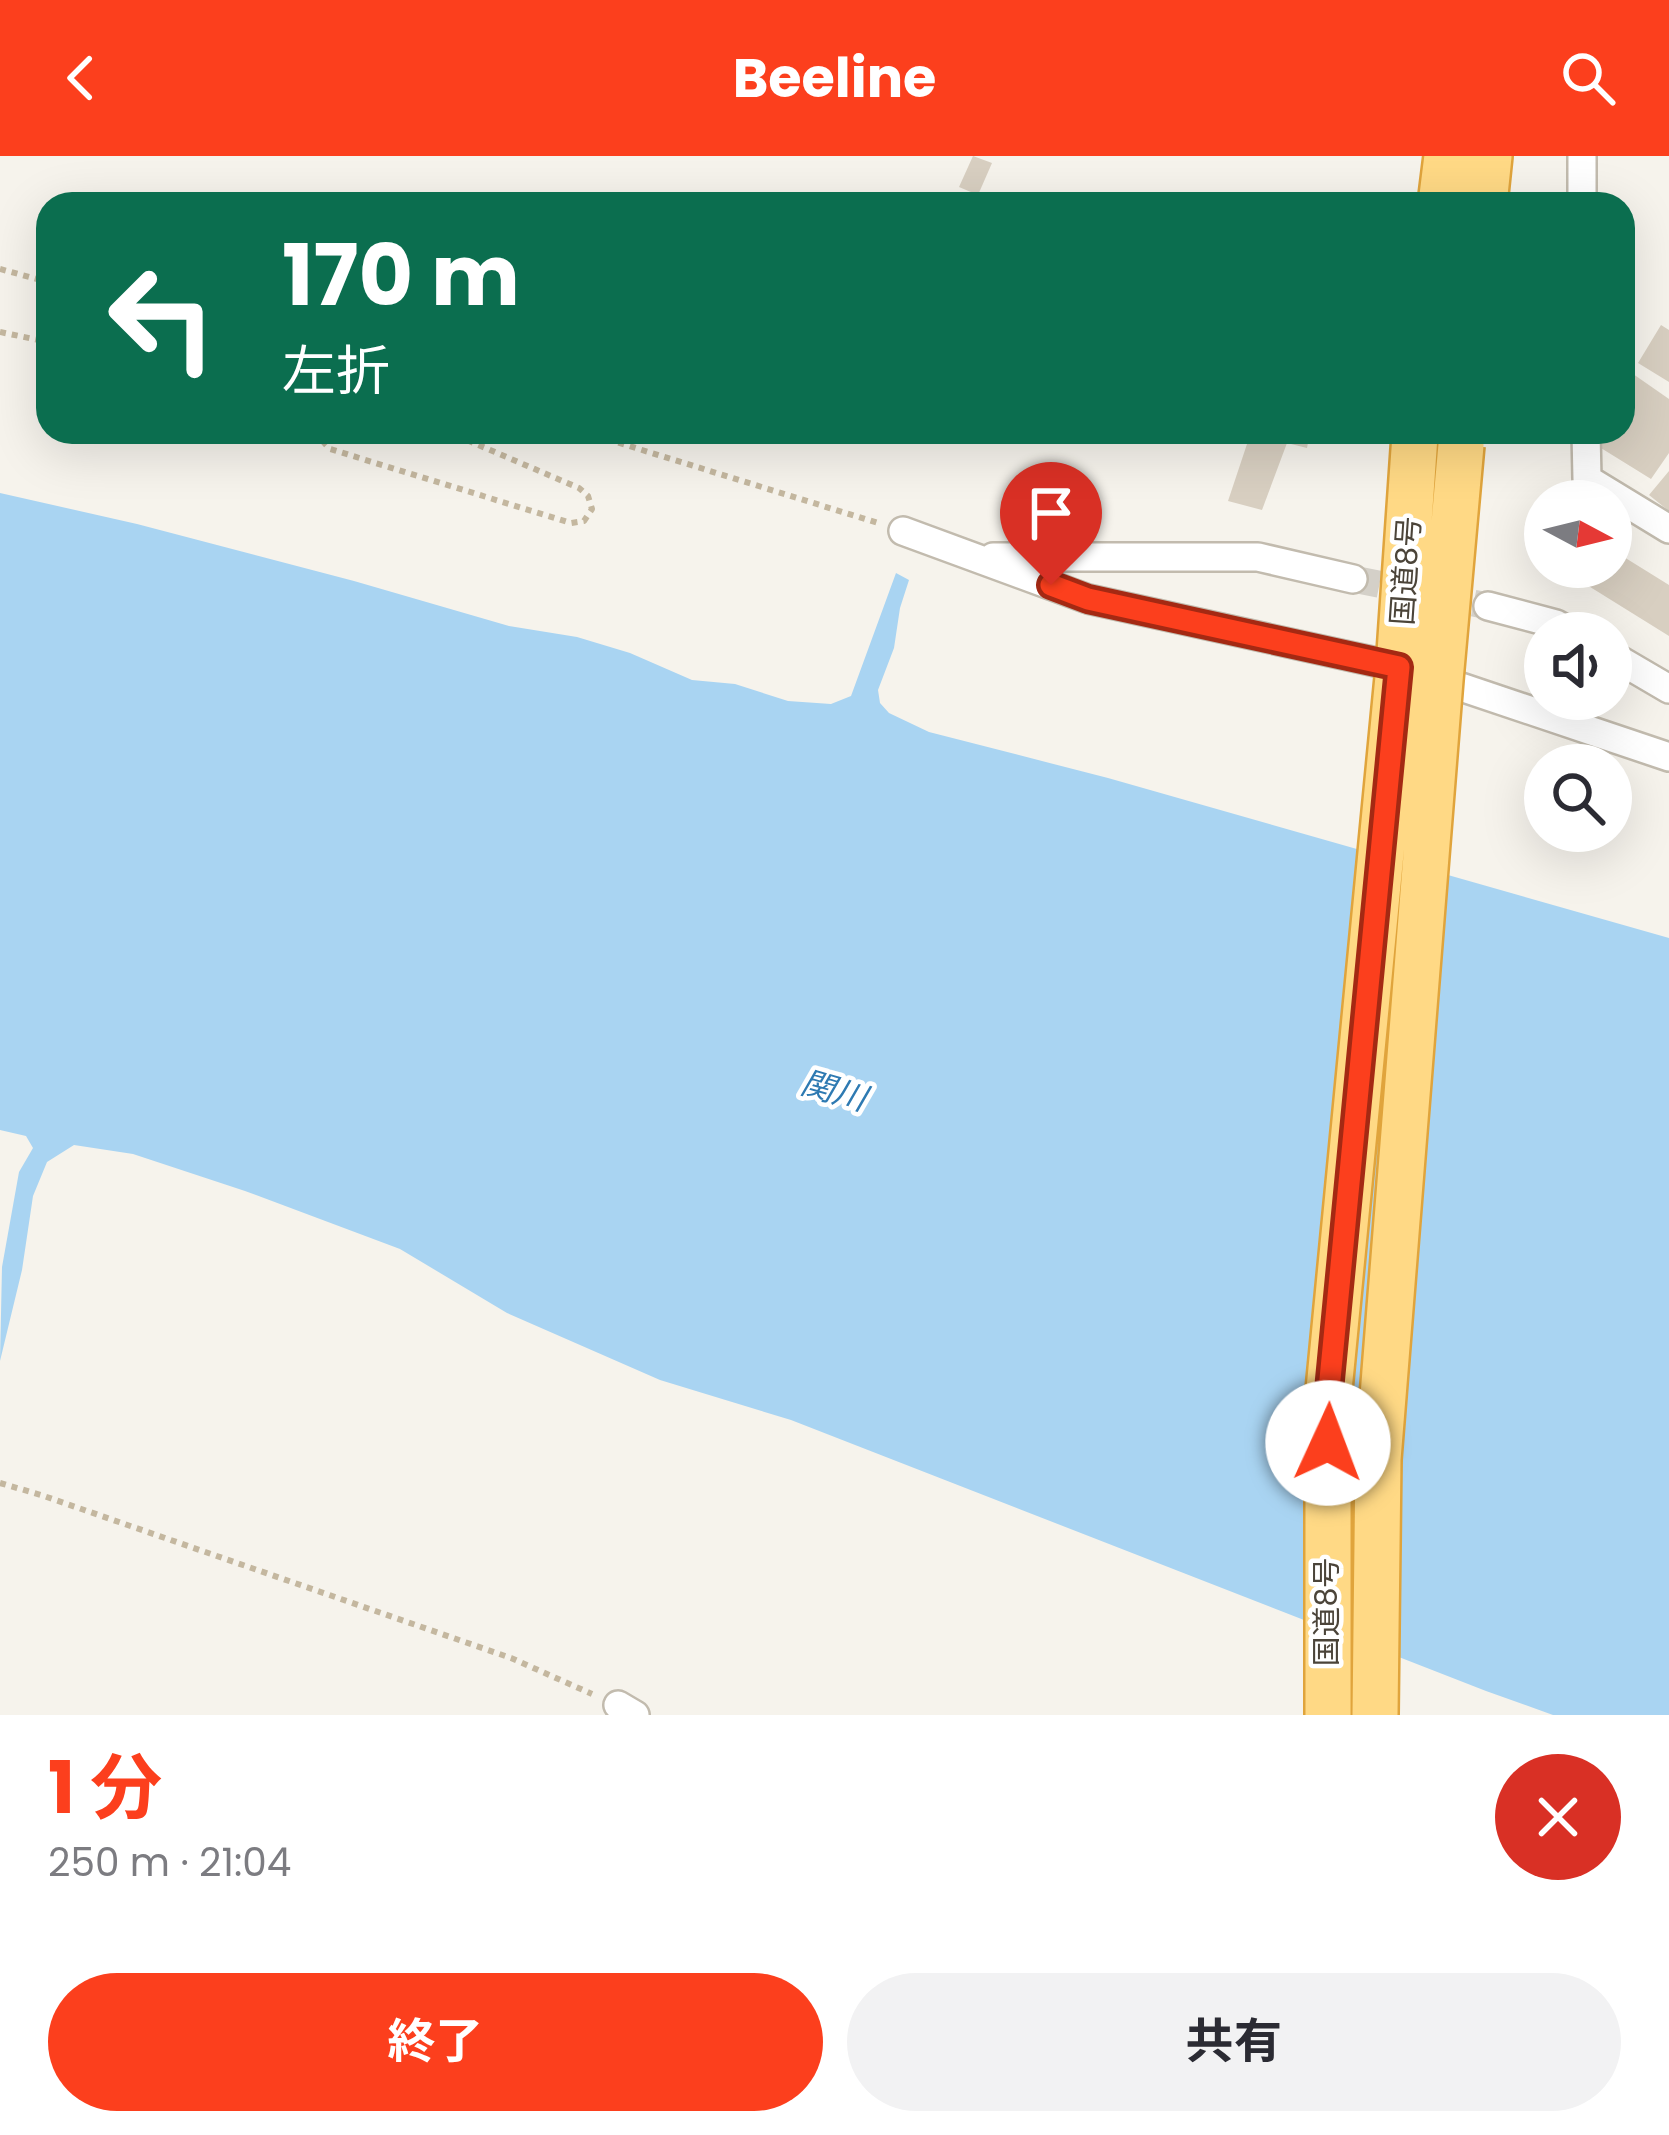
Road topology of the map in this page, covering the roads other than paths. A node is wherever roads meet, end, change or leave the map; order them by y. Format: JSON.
{"nodes":[{"id":1,"x":1447,"y":156,"type":"edge"},
{"id":2,"x":1489,"y":156,"type":"edge"},
{"id":3,"x":1582,"y":156,"type":"edge"},
{"id":4,"x":1442,"y":192,"type":"edge"},
{"id":5,"x":1485,"y":192,"type":"edge"},
{"id":6,"x":1582,"y":192,"type":"edge"},
{"id":7,"x":1415,"y":444,"type":"edge"},
{"id":8,"x":1461,"y":444,"type":"edge"},
{"id":9,"x":1586,"y":444,"type":"edge"},
{"id":10,"x":1669,"y":529,"type":"edge"},
{"id":11,"x":1353,"y":579,"type":"tunnel mouth"},
{"id":12,"x":1487,"y":606,"type":"tunnel mouth"},
{"id":13,"x":1524,"y":616,"type":"edge"},
{"id":14,"x":1632,"y":667,"type":"edge"},
{"id":15,"x":1419,"y":673,"type":"junction"},
{"id":16,"x":1669,"y":689,"type":"edge"},
{"id":17,"x":1669,"y":757,"type":"edge"},
{"id":18,"x":1328,"y":1715,"type":"edge"},
{"id":19,"x":1375,"y":1715,"type":"edge"}],
"edges":[{"from":1,"to":4,"type":"highway"},
{"from":2,"to":5,"type":"highway"},
{"from":3,"to":6,"type":"street"},
{"from":7,"to":15,"type":"highway","name":"国道8号","bridge":true},
{"from":8,"to":15,"type":"highway","name":"国道8号","bridge":true},
{"from":9,"to":10,"type":"street"},
{"from":11,"to":15,"type":"street"},
{"from":12,"to":13,"type":"street"},
{"from":14,"to":16,"type":"street"},
{"from":15,"to":17,"type":"street"},
{"from":15,"to":18,"type":"highway","name":"国道8号","bridge":true},
{"from":15,"to":19,"type":"highway","name":"国道8号","bridge":true}]}
